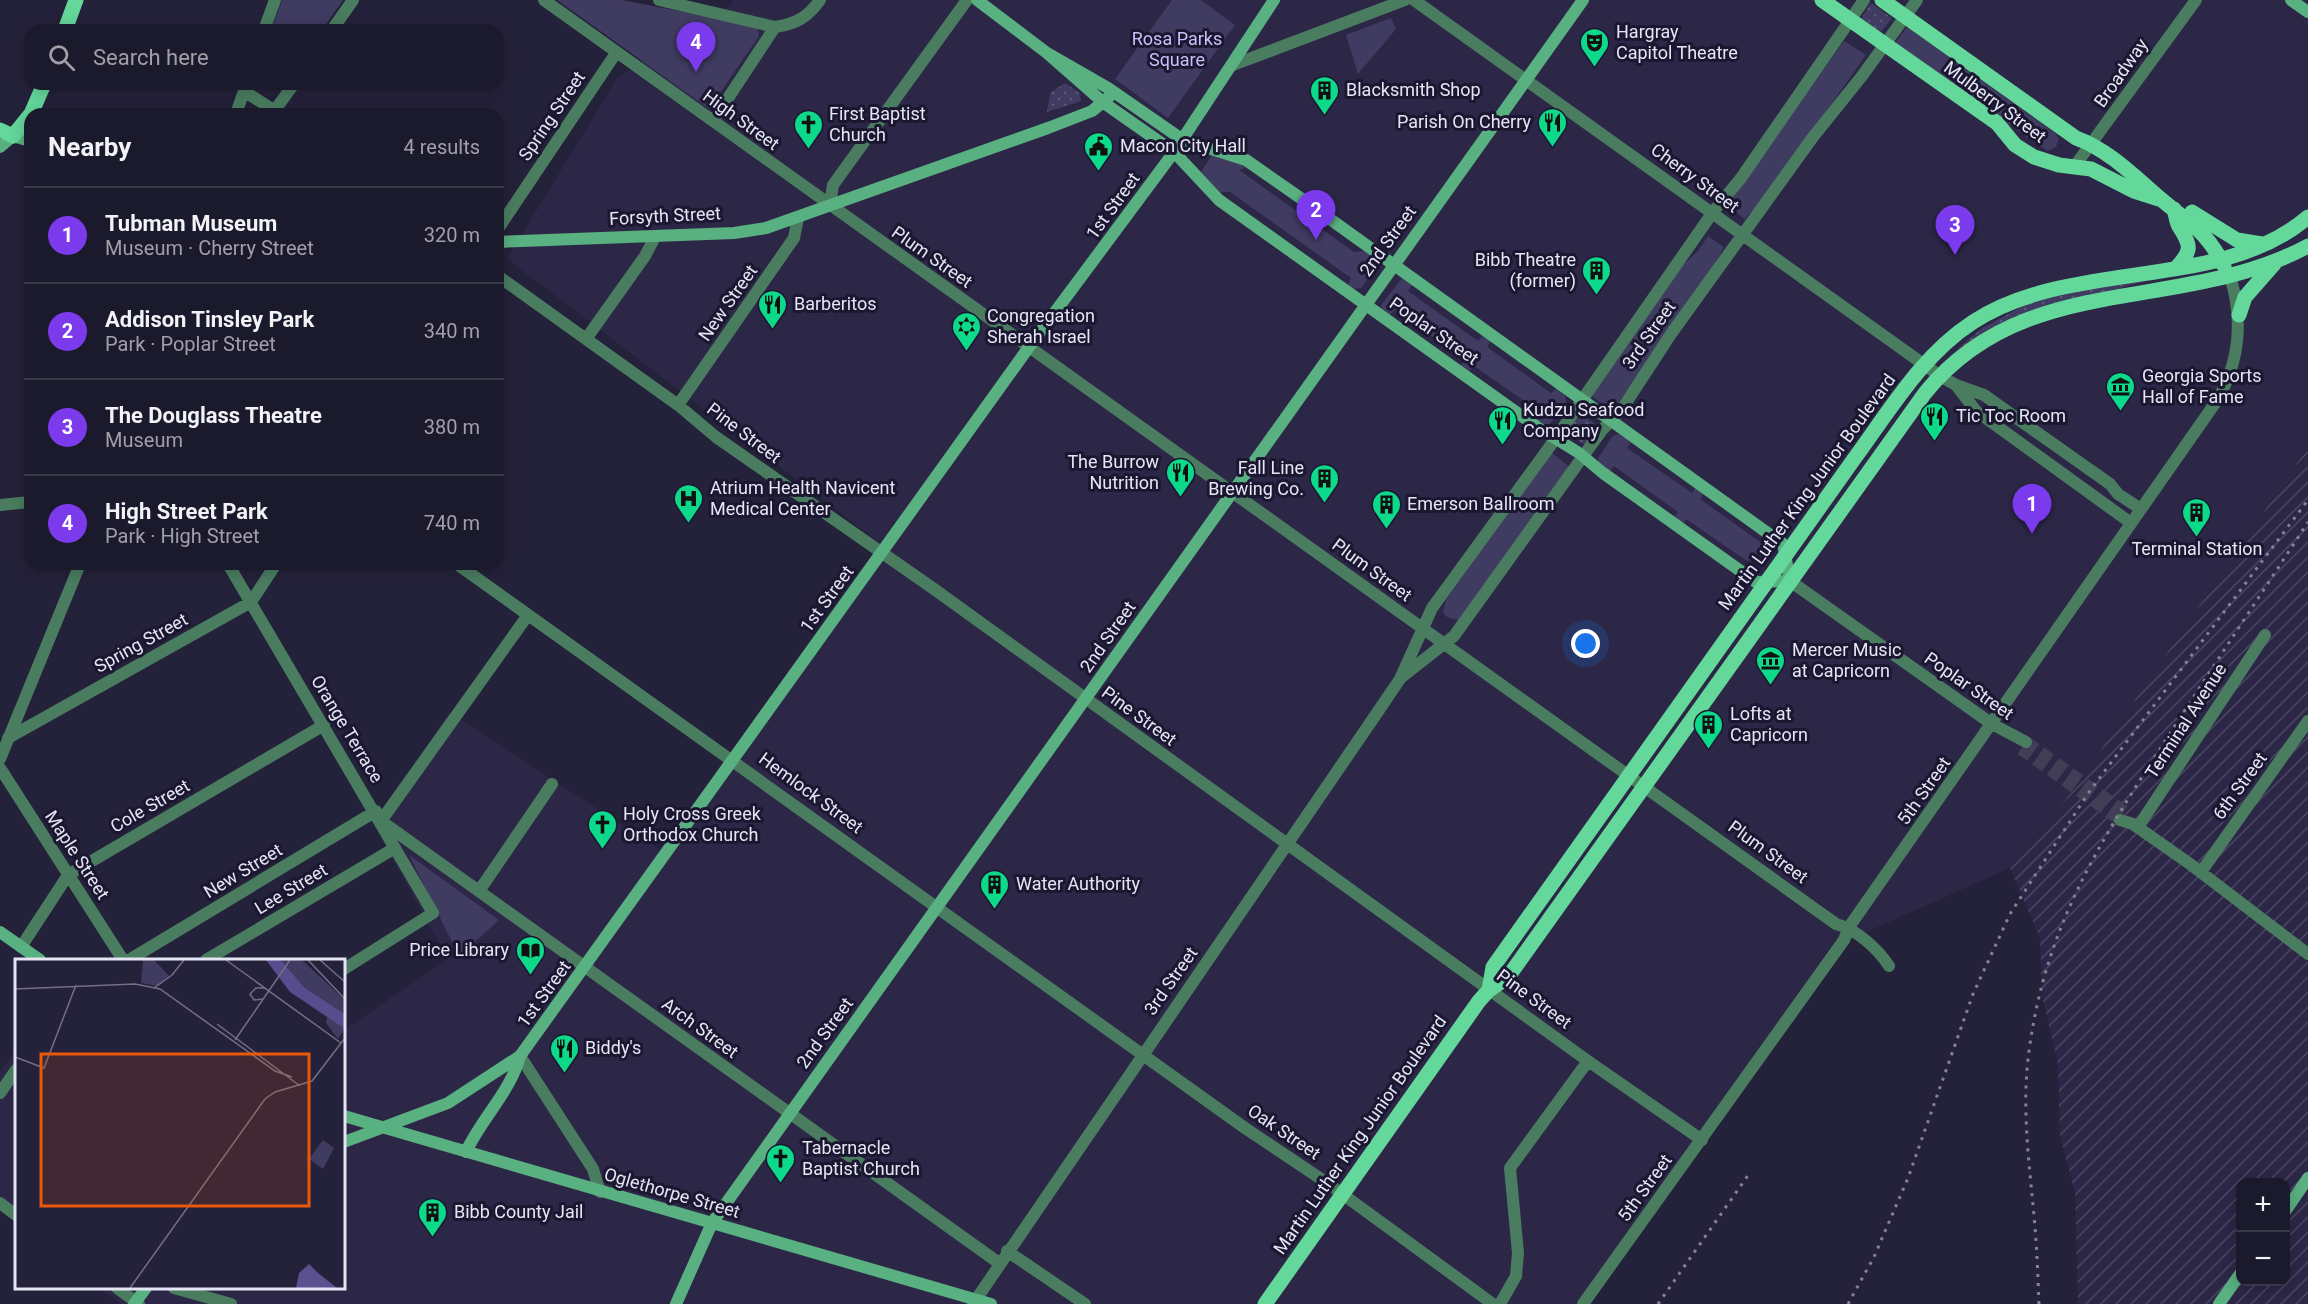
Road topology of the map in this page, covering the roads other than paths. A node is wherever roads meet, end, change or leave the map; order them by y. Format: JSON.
{"nodes":[{"id":1,"x":76,"y":0,"type":"edge"},
{"id":2,"x":274,"y":0,"type":"edge"},
{"id":3,"x":353,"y":0,"type":"edge"},
{"id":4,"x":544,"y":0,"type":"edge"},
{"id":5,"x":659,"y":0,"type":"edge"},
{"id":6,"x":726,"y":0,"type":"edge"},
{"id":7,"x":820,"y":0,"type":"edge"},
{"id":8,"x":967,"y":0,"type":"edge"},
{"id":9,"x":977,"y":0,"type":"edge"},
{"id":10,"x":1274,"y":0,"type":"edge"},
{"id":11,"x":1405,"y":0,"type":"edge"},
{"id":12,"x":1414,"y":0,"type":"edge"},
{"id":13,"x":1583,"y":0,"type":"edge"},
{"id":14,"x":1822,"y":0,"type":"edge"},
{"id":15,"x":1864,"y":0,"type":"edge"},
{"id":16,"x":1881,"y":0,"type":"edge"},
{"id":17,"x":1917,"y":0,"type":"edge"},
{"id":18,"x":2196,"y":0,"type":"edge"},
{"id":19,"x":2291,"y":0,"type":"edge"},
{"id":20,"x":2308,"y":12,"type":"edge"},
{"id":21,"x":724,"y":13,"type":"junction"},
{"id":22,"x":1906,"y":16,"type":"junction"},
{"id":23,"x":1849,"y":20,"type":"junction"},
{"id":24,"x":67,"y":24,"type":"edge"},
{"id":25,"x":266,"y":24,"type":"edge"},
{"id":26,"x":336,"y":24,"type":"edge"},
{"id":27,"x":775,"y":27,"type":"junction"},
{"id":28,"x":1884,"y":45,"type":"junction"},
{"id":29,"x":616,"y":53,"type":"junction"},
{"id":30,"x":1047,"y":53,"type":"junction"},
{"id":31,"x":1233,"y":65,"type":"junction"},
{"id":32,"x":1526,"y":82,"type":"junction"},
{"id":33,"x":41,"y":90,"type":"edge"},
{"id":34,"x":244,"y":90,"type":"edge"},
{"id":35,"x":247,"y":90,"type":"edge"},
{"id":36,"x":290,"y":90,"type":"edge"},
{"id":37,"x":1114,"y":92,"type":"junction"},
{"id":38,"x":1104,"y":102,"type":"junction"},
{"id":39,"x":33,"y":108,"type":"edge"},
{"id":40,"x":238,"y":108,"type":"edge"},
{"id":41,"x":267,"y":108,"type":"edge"},
{"id":42,"x":277,"y":108,"type":"edge"},
{"id":43,"x":24,"y":119,"type":"edge"},
{"id":44,"x":713,"y":121,"type":"junction"},
{"id":45,"x":7,"y":133,"type":"edge"},
{"id":46,"x":24,"y":139,"type":"edge"},
{"id":47,"x":1183,"y":140,"type":"junction"},
{"id":48,"x":2092,"y":144,"type":"junction"},
{"id":49,"x":0,"y":147,"type":"edge"},
{"id":50,"x":1174,"y":152,"type":"junction"},
{"id":51,"x":2074,"y":167,"type":"junction"},
{"id":52,"x":2168,"y":204,"type":"junction"},
{"id":53,"x":830,"y":206,"type":"junction"},
{"id":54,"x":1713,"y":213,"type":"junction"},
{"id":55,"x":2308,"y":217,"type":"edge"},
{"id":56,"x":798,"y":218,"type":"junction"},
{"id":57,"x":504,"y":220,"type":"edge"},
{"id":58,"x":1744,"y":235,"type":"junction"},
{"id":59,"x":655,"y":237,"type":"junction"},
{"id":60,"x":504,"y":242,"type":"edge"},
{"id":61,"x":2265,"y":244,"type":"junction"},
{"id":62,"x":2308,"y":246,"type":"edge"},
{"id":63,"x":2221,"y":258,"type":"junction"},
{"id":64,"x":2277,"y":261,"type":"junction"},
{"id":65,"x":1392,"y":265,"type":"junction"},
{"id":66,"x":2177,"y":267,"type":"junction"},
{"id":67,"x":2230,"y":276,"type":"junction"},
{"id":68,"x":504,"y":280,"type":"edge"},
{"id":69,"x":1365,"y":304,"type":"junction"},
{"id":70,"x":2239,"y":315,"type":"junction"},
{"id":71,"x":586,"y":339,"type":"junction"},
{"id":72,"x":1029,"y":347,"type":"junction"},
{"id":73,"x":1924,"y":364,"type":"junction"},
{"id":74,"x":1940,"y":376,"type":"junction"},
{"id":75,"x":1956,"y":386,"type":"junction"},
{"id":76,"x":1580,"y":401,"type":"junction"},
{"id":77,"x":678,"y":405,"type":"junction"},
{"id":78,"x":1610,"y":422,"type":"junction"},
{"id":79,"x":1555,"y":437,"type":"junction"},
{"id":80,"x":1584,"y":457,"type":"junction"},
{"id":81,"x":2110,"y":484,"type":"junction"},
{"id":82,"x":1234,"y":492,"type":"junction"},
{"id":83,"x":2098,"y":500,"type":"junction"},
{"id":84,"x":24,"y":503,"type":"edge"},
{"id":85,"x":0,"y":505,"type":"edge"},
{"id":86,"x":2141,"y":509,"type":"junction"},
{"id":87,"x":2131,"y":524,"type":"junction"},
{"id":88,"x":881,"y":554,"type":"junction"},
{"id":89,"x":1786,"y":555,"type":"junction"},
{"id":90,"x":1810,"y":555,"type":"junction"},
{"id":91,"x":78,"y":570,"type":"edge"},
{"id":92,"x":232,"y":570,"type":"edge"},
{"id":93,"x":272,"y":570,"type":"edge"},
{"id":94,"x":465,"y":570,"type":"edge"},
{"id":95,"x":1790,"y":581,"type":"junction"},
{"id":96,"x":1767,"y":582,"type":"junction"},
{"id":97,"x":251,"y":602,"type":"junction"},
{"id":98,"x":528,"y":615,"type":"junction"},
{"id":99,"x":1422,"y":628,"type":"junction"},
{"id":100,"x":2265,"y":635,"type":"dead end"},
{"id":101,"x":1444,"y":644,"type":"junction"},
{"id":102,"x":1400,"y":678,"type":"junction"},
{"id":103,"x":1085,"y":700,"type":"junction"},
{"id":104,"x":2308,"y":721,"type":"edge"},
{"id":105,"x":1992,"y":724,"type":"junction"},
{"id":106,"x":324,"y":725,"type":"junction"},
{"id":107,"x":9,"y":738,"type":"junction"},
{"id":108,"x":2023,"y":746,"type":"tunnel mouth"},
{"id":109,"x":0,"y":759,"type":"edge"},
{"id":110,"x":734,"y":760,"type":"junction"},
{"id":111,"x":0,"y":768,"type":"edge"},
{"id":112,"x":1628,"y":775,"type":"junction"},
{"id":113,"x":552,"y":784,"type":"dead end"},
{"id":114,"x":1646,"y":787,"type":"junction"},
{"id":115,"x":378,"y":816,"type":"junction"},
{"id":116,"x":1288,"y":845,"type":"junction"},
{"id":117,"x":395,"y":848,"type":"junction"},
{"id":118,"x":2201,"y":872,"type":"junction"},
{"id":119,"x":68,"y":875,"type":"junction"},
{"id":120,"x":478,"y":891,"type":"junction"},
{"id":121,"x":938,"y":907,"type":"junction"},
{"id":122,"x":1849,"y":927,"type":"junction"},
{"id":123,"x":0,"y":932,"type":"edge"},
{"id":124,"x":21,"y":946,"type":"junction"},
{"id":125,"x":2308,"y":954,"type":"edge"},
{"id":126,"x":39,"y":959,"type":"edge"},
{"id":127,"x":122,"y":959,"type":"edge"},
{"id":128,"x":131,"y":959,"type":"edge"},
{"id":129,"x":208,"y":959,"type":"edge"},
{"id":130,"x":1888,"y":966,"type":"dead end"},
{"id":131,"x":586,"y":967,"type":"junction"},
{"id":132,"x":345,"y":968,"type":"edge"},
{"id":133,"x":1490,"y":990,"type":"junction"},
{"id":134,"x":1142,"y":1054,"type":"junction"},
{"id":135,"x":520,"y":1056,"type":"junction"},
{"id":136,"x":1588,"y":1061,"type":"junction"},
{"id":137,"x":15,"y":1071,"type":"edge"},
{"id":138,"x":0,"y":1093,"type":"edge"},
{"id":139,"x":790,"y":1112,"type":"junction"},
{"id":140,"x":345,"y":1116,"type":"edge"},
{"id":141,"x":386,"y":1128,"type":"junction"},
{"id":142,"x":1702,"y":1140,"type":"junction"},
{"id":143,"x":345,"y":1142,"type":"edge"},
{"id":144,"x":466,"y":1152,"type":"junction"},
{"id":145,"x":2308,"y":1178,"type":"edge"},
{"id":146,"x":600,"y":1192,"type":"junction"},
{"id":147,"x":1342,"y":1194,"type":"junction"},
{"id":148,"x":0,"y":1203,"type":"edge"},
{"id":149,"x":2290,"y":1204,"type":"edge"},
{"id":150,"x":15,"y":1214,"type":"edge"},
{"id":151,"x":712,"y":1223,"type":"junction"},
{"id":152,"x":1007,"y":1251,"type":"junction"},
{"id":153,"x":999,"y":1263,"type":"junction"},
{"id":154,"x":2236,"y":1281,"type":"edge"},
{"id":155,"x":119,"y":1289,"type":"edge"},
{"id":156,"x":145,"y":1289,"type":"edge"},
{"id":157,"x":181,"y":1289,"type":"edge"},
{"id":158,"x":974,"y":1301,"type":"edge"},
{"id":159,"x":136,"y":1303,"type":"edge"},
{"id":160,"x":231,"y":1304,"type":"edge"},
{"id":161,"x":676,"y":1304,"type":"edge"},
{"id":162,"x":991,"y":1304,"type":"edge"},
{"id":163,"x":1085,"y":1304,"type":"edge"},
{"id":164,"x":1265,"y":1304,"type":"edge"},
{"id":165,"x":1493,"y":1304,"type":"edge"},
{"id":166,"x":1500,"y":1304,"type":"edge"},
{"id":167,"x":1583,"y":1304,"type":"edge"},
{"id":168,"x":2219,"y":1304,"type":"edge"}],
"edges":[{"from":1,"to":24,"type":"main road"},
{"from":2,"to":25,"type":"street"},
{"from":3,"to":26,"type":"street"},
{"from":4,"to":29,"type":"street","name":"High Street"},
{"from":5,"to":21,"type":"street"},
{"from":6,"to":21,"type":"street"},
{"from":7,"to":27,"type":"street"},
{"from":8,"to":53,"type":"street"},
{"from":9,"to":30,"type":"street","name":"Poplar Street"},
{"from":10,"to":31,"type":"street","name":"1st Street"},
{"from":11,"to":31,"type":"street"},
{"from":12,"to":32,"type":"street","name":"Cherry Street"},
{"from":13,"to":32,"type":"street","name":"2nd Street"},
{"from":14,"to":23,"type":"main road","name":"Mulberry Street"},
{"from":15,"to":23,"type":"street","name":"3rd Street"},
{"from":16,"to":22,"type":"main road","name":"Mulberry Street"},
{"from":17,"to":22,"type":"street","name":"3rd Street"},
{"from":18,"to":48,"type":"street","name":"Broadway"},
{"from":19,"to":20,"type":"street"},
{"from":21,"to":27,"type":"street"},
{"from":22,"to":28,"type":"street","name":"3rd Street"},
{"from":22,"to":48,"type":"main road","name":"Mulberry Street"},
{"from":23,"to":28,"type":"main road","name":"Mulberry Street"},
{"from":23,"to":54,"type":"street","name":"3rd Street"},
{"from":27,"to":44,"type":"street"},
{"from":28,"to":51,"type":"main road","name":"Mulberry Street"},
{"from":28,"to":58,"type":"street","name":"3rd Street"},
{"from":29,"to":44,"type":"street","name":"High Street"},
{"from":29,"to":57,"type":"street","name":"Spring Street"},
{"from":30,"to":37,"type":"street","name":"Poplar Street"},
{"from":30,"to":38,"type":"street","name":"Poplar Street"},
{"from":31,"to":47,"type":"street","name":"1st Street"},
{"from":32,"to":54,"type":"street","name":"Cherry Street"},
{"from":32,"to":65,"type":"street","name":"2nd Street"},
{"from":33,"to":39,"type":"main road"},
{"from":34,"to":40,"type":"street"},
{"from":35,"to":41,"type":"street"},
{"from":36,"to":42,"type":"street"},
{"from":37,"to":38,"type":"street","name":"Forsyth Street"},
{"from":37,"to":47,"type":"street","name":"Poplar Street"},
{"from":38,"to":50,"type":"street","name":"Poplar Street"},
{"from":38,"to":53,"type":"street","name":"Forsyth Street"},
{"from":43,"to":45,"type":"main road"},
{"from":44,"to":53,"type":"street","name":"High Street"},
{"from":45,"to":46,"type":"street"},
{"from":45,"to":49,"type":"street"},
{"from":47,"to":50,"type":"street","name":"1st Street"},
{"from":47,"to":65,"type":"street","name":"Poplar Street"},
{"from":48,"to":51,"type":"street","name":"Broadway"},
{"from":48,"to":52,"type":"main road","name":"Mulberry Street"},
{"from":50,"to":69,"type":"street","name":"Poplar Street"},
{"from":50,"to":72,"type":"street","name":"1st Street"},
{"from":51,"to":52,"type":"main road","name":"Mulberry Street"},
{"from":52,"to":61,"type":"main road"},
{"from":52,"to":63,"type":"main road","name":"Mulberry Street"},
{"from":52,"to":66,"type":"main road"},
{"from":53,"to":56,"type":"street","name":"Forsyth Street"},
{"from":53,"to":72,"type":"street","name":"Plum Street"},
{"from":54,"to":58,"type":"street","name":"Cherry Street"},
{"from":54,"to":76,"type":"street","name":"3rd Street"},
{"from":55,"to":61,"type":"main road","name":"Martin Luther King Junior Boulevard"},
{"from":56,"to":59,"type":"street","name":"Forsyth Street"},
{"from":56,"to":77,"type":"street","name":"New Street"},
{"from":58,"to":73,"type":"street","name":"Cherry Street"},
{"from":58,"to":78,"type":"street","name":"3rd Street"},
{"from":59,"to":60,"type":"street","name":"Forsyth Street"},
{"from":59,"to":71,"type":"street"},
{"from":61,"to":63,"type":"main road","name":"Martin Luther King Junior Boulevard"},
{"from":62,"to":64,"type":"main road","name":"Martin Luther King Junior Boulevard"},
{"from":63,"to":66,"type":"main road","name":"Martin Luther King Junior Boulevard"},
{"from":63,"to":67,"type":"main road","name":"Mulberry Street"},
{"from":64,"to":67,"type":"main road","name":"Martin Luther King Junior Boulevard"},
{"from":64,"to":70,"type":"main road"},
{"from":65,"to":69,"type":"street","name":"2nd Street"},
{"from":65,"to":76,"type":"street","name":"Poplar Street"},
{"from":66,"to":73,"type":"main road","name":"Martin Luther King Junior Boulevard"},
{"from":67,"to":70,"type":"street","name":"5th Street"},
{"from":67,"to":74,"type":"main road","name":"Martin Luther King Junior Boulevard"},
{"from":68,"to":71,"type":"street","name":"Pine Street"},
{"from":69,"to":79,"type":"street","name":"Poplar Street"},
{"from":69,"to":82,"type":"street","name":"2nd Street"},
{"from":70,"to":86,"type":"street","name":"5th Street"},
{"from":71,"to":77,"type":"street","name":"Pine Street"},
{"from":72,"to":82,"type":"street","name":"Plum Street"},
{"from":72,"to":88,"type":"street","name":"1st Street"},
{"from":73,"to":74,"type":"street","name":"Cherry Street"},
{"from":73,"to":89,"type":"main road","name":"Martin Luther King Junior Boulevard"},
{"from":74,"to":75,"type":"street","name":"Cherry Street"},
{"from":74,"to":90,"type":"main road","name":"Martin Luther King Junior Boulevard"},
{"from":75,"to":81,"type":"street","name":"Cherry Street"},
{"from":75,"to":83,"type":"street","name":"Cherry Street"},
{"from":76,"to":78,"type":"street","name":"Poplar Street"},
{"from":76,"to":79,"type":"street","name":"3rd Street"},
{"from":77,"to":88,"type":"street","name":"Pine Street"},
{"from":78,"to":80,"type":"street","name":"3rd Street"},
{"from":78,"to":89,"type":"street","name":"Poplar Street"},
{"from":79,"to":80,"type":"street","name":"Poplar Street"},
{"from":79,"to":99,"type":"street","name":"3rd Street"},
{"from":80,"to":96,"type":"street","name":"Poplar Street"},
{"from":80,"to":101,"type":"street","name":"3rd Street"},
{"from":81,"to":83,"type":"street"},
{"from":81,"to":86,"type":"street","name":"Cherry Street"},
{"from":82,"to":99,"type":"street","name":"Plum Street"},
{"from":82,"to":103,"type":"street","name":"2nd Street"},
{"from":83,"to":87,"type":"street","name":"Cherry Street"},
{"from":84,"to":85,"type":"street"},
{"from":86,"to":87,"type":"street","name":"5th Street"},
{"from":87,"to":105,"type":"street","name":"5th Street"},
{"from":88,"to":103,"type":"street","name":"Pine Street"},
{"from":88,"to":110,"type":"street","name":"1st Street"},
{"from":89,"to":90,"type":"street"},
{"from":89,"to":95,"type":"street","name":"Poplar Street"},
{"from":89,"to":96,"type":"main road","name":"Martin Luther King Junior Boulevard"},
{"from":90,"to":95,"type":"main road","name":"Martin Luther King Junior Boulevard"},
{"from":91,"to":107,"type":"street"},
{"from":92,"to":97,"type":"street","name":"Orange Terrace"},
{"from":93,"to":97,"type":"street","name":"Spring Street"},
{"from":94,"to":98,"type":"street","name":"Hemlock Street"},
{"from":95,"to":96,"type":"street","name":"Poplar Street"},
{"from":95,"to":105,"type":"street","name":"Poplar Street"},
{"from":95,"to":114,"type":"main road","name":"Martin Luther King Junior Boulevard"},
{"from":96,"to":112,"type":"main road","name":"Martin Luther King Junior Boulevard"},
{"from":97,"to":106,"type":"street","name":"Orange Terrace"},
{"from":97,"to":107,"type":"street","name":"Spring Street"},
{"from":98,"to":110,"type":"street","name":"Hemlock Street"},
{"from":98,"to":115,"type":"street","name":"New Street"},
{"from":99,"to":101,"type":"street","name":"Plum Street"},
{"from":99,"to":102,"type":"street","name":"3rd Street"},
{"from":100,"to":118,"type":"street","name":"Terminal Avenue"},
{"from":101,"to":102,"type":"street","name":"3rd Street"},
{"from":101,"to":112,"type":"street","name":"Plum Street"},
{"from":102,"to":116,"type":"street","name":"3rd Street"},
{"from":103,"to":116,"type":"street","name":"Pine Street"},
{"from":103,"to":121,"type":"street","name":"2nd Street"},
{"from":104,"to":118,"type":"street","name":"6th Street"},
{"from":105,"to":108,"type":"street","name":"Poplar Street"},
{"from":105,"to":122,"type":"street","name":"5th Street"},
{"from":106,"to":115,"type":"street","name":"Orange Terrace"},
{"from":106,"to":119,"type":"street","name":"Cole Street"},
{"from":107,"to":109,"type":"street"},
{"from":110,"to":121,"type":"street","name":"Hemlock Street"},
{"from":110,"to":131,"type":"street","name":"1st Street"},
{"from":111,"to":119,"type":"street","name":"Maple Street"},
{"from":112,"to":114,"type":"street","name":"Plum Street"},
{"from":112,"to":133,"type":"main road","name":"Martin Luther King Junior Boulevard"},
{"from":113,"to":120,"type":"street"},
{"from":114,"to":122,"type":"street","name":"Plum Street"},
{"from":114,"to":133,"type":"main road","name":"Martin Luther King Junior Boulevard"},
{"from":115,"to":117,"type":"street","name":"Orange Terrace"},
{"from":115,"to":120,"type":"street","name":"Arch Street"},
{"from":115,"to":128,"type":"street","name":"New Street"},
{"from":116,"to":133,"type":"street","name":"Pine Street"},
{"from":116,"to":134,"type":"street","name":"3rd Street"},
{"from":117,"to":129,"type":"street","name":"Lee Street"},
{"from":117,"to":132,"type":"street","name":"Orange Terrace"},
{"from":118,"to":125,"type":"street"},
{"from":119,"to":124,"type":"street","name":"Cole Street"},
{"from":119,"to":127,"type":"street","name":"Maple Street"},
{"from":120,"to":131,"type":"street","name":"Arch Street"},
{"from":121,"to":134,"type":"street","name":"Hemlock Street"},
{"from":121,"to":139,"type":"street","name":"2nd Street"},
{"from":122,"to":130,"type":"street","name":"Plum Street"},
{"from":122,"to":142,"type":"street","name":"5th Street"},
{"from":123,"to":124,"type":"street"},
{"from":124,"to":126,"type":"street"},
{"from":131,"to":135,"type":"street","name":"1st Street"},
{"from":131,"to":139,"type":"street","name":"Arch Street"},
{"from":133,"to":136,"type":"street","name":"Pine Street"},
{"from":133,"to":147,"type":"main road","name":"Martin Luther King Junior Boulevard"},
{"from":134,"to":147,"type":"street","name":"Oak Street"},
{"from":134,"to":152,"type":"street","name":"3rd Street"},
{"from":135,"to":141,"type":"street","name":"1st Street"},
{"from":135,"to":144,"type":"street"},
{"from":135,"to":146,"type":"street"},
{"from":136,"to":142,"type":"street","name":"Pine Street"},
{"from":136,"to":166,"type":"street"},
{"from":137,"to":138,"type":"street"},
{"from":139,"to":151,"type":"street","name":"2nd Street"},
{"from":139,"to":153,"type":"street","name":"Arch Street"},
{"from":140,"to":141,"type":"street","name":"Oglethorpe Street"},
{"from":141,"to":143,"type":"street","name":"1st Street"},
{"from":141,"to":144,"type":"street","name":"Oglethorpe Street"},
{"from":142,"to":167,"type":"street","name":"5th Street"},
{"from":144,"to":146,"type":"street","name":"Oglethorpe Street"},
{"from":145,"to":149,"type":"street"},
{"from":146,"to":151,"type":"street","name":"Oglethorpe Street"},
{"from":147,"to":164,"type":"main road","name":"Martin Luther King Junior Boulevard"},
{"from":147,"to":165,"type":"street","name":"Oak Street"},
{"from":148,"to":150,"type":"street"},
{"from":151,"to":158,"type":"street","name":"Oglethorpe Street"},
{"from":151,"to":161,"type":"street","name":"2nd Street"},
{"from":152,"to":153,"type":"street","name":"3rd Street"},
{"from":152,"to":163,"type":"street"},
{"from":153,"to":158,"type":"street","name":"3rd Street"},
{"from":154,"to":168,"type":"street"},
{"from":155,"to":159,"type":"street"},
{"from":156,"to":159,"type":"street"},
{"from":157,"to":160,"type":"street"},
{"from":158,"to":162,"type":"street","name":"Oglethorpe Street"}]}
